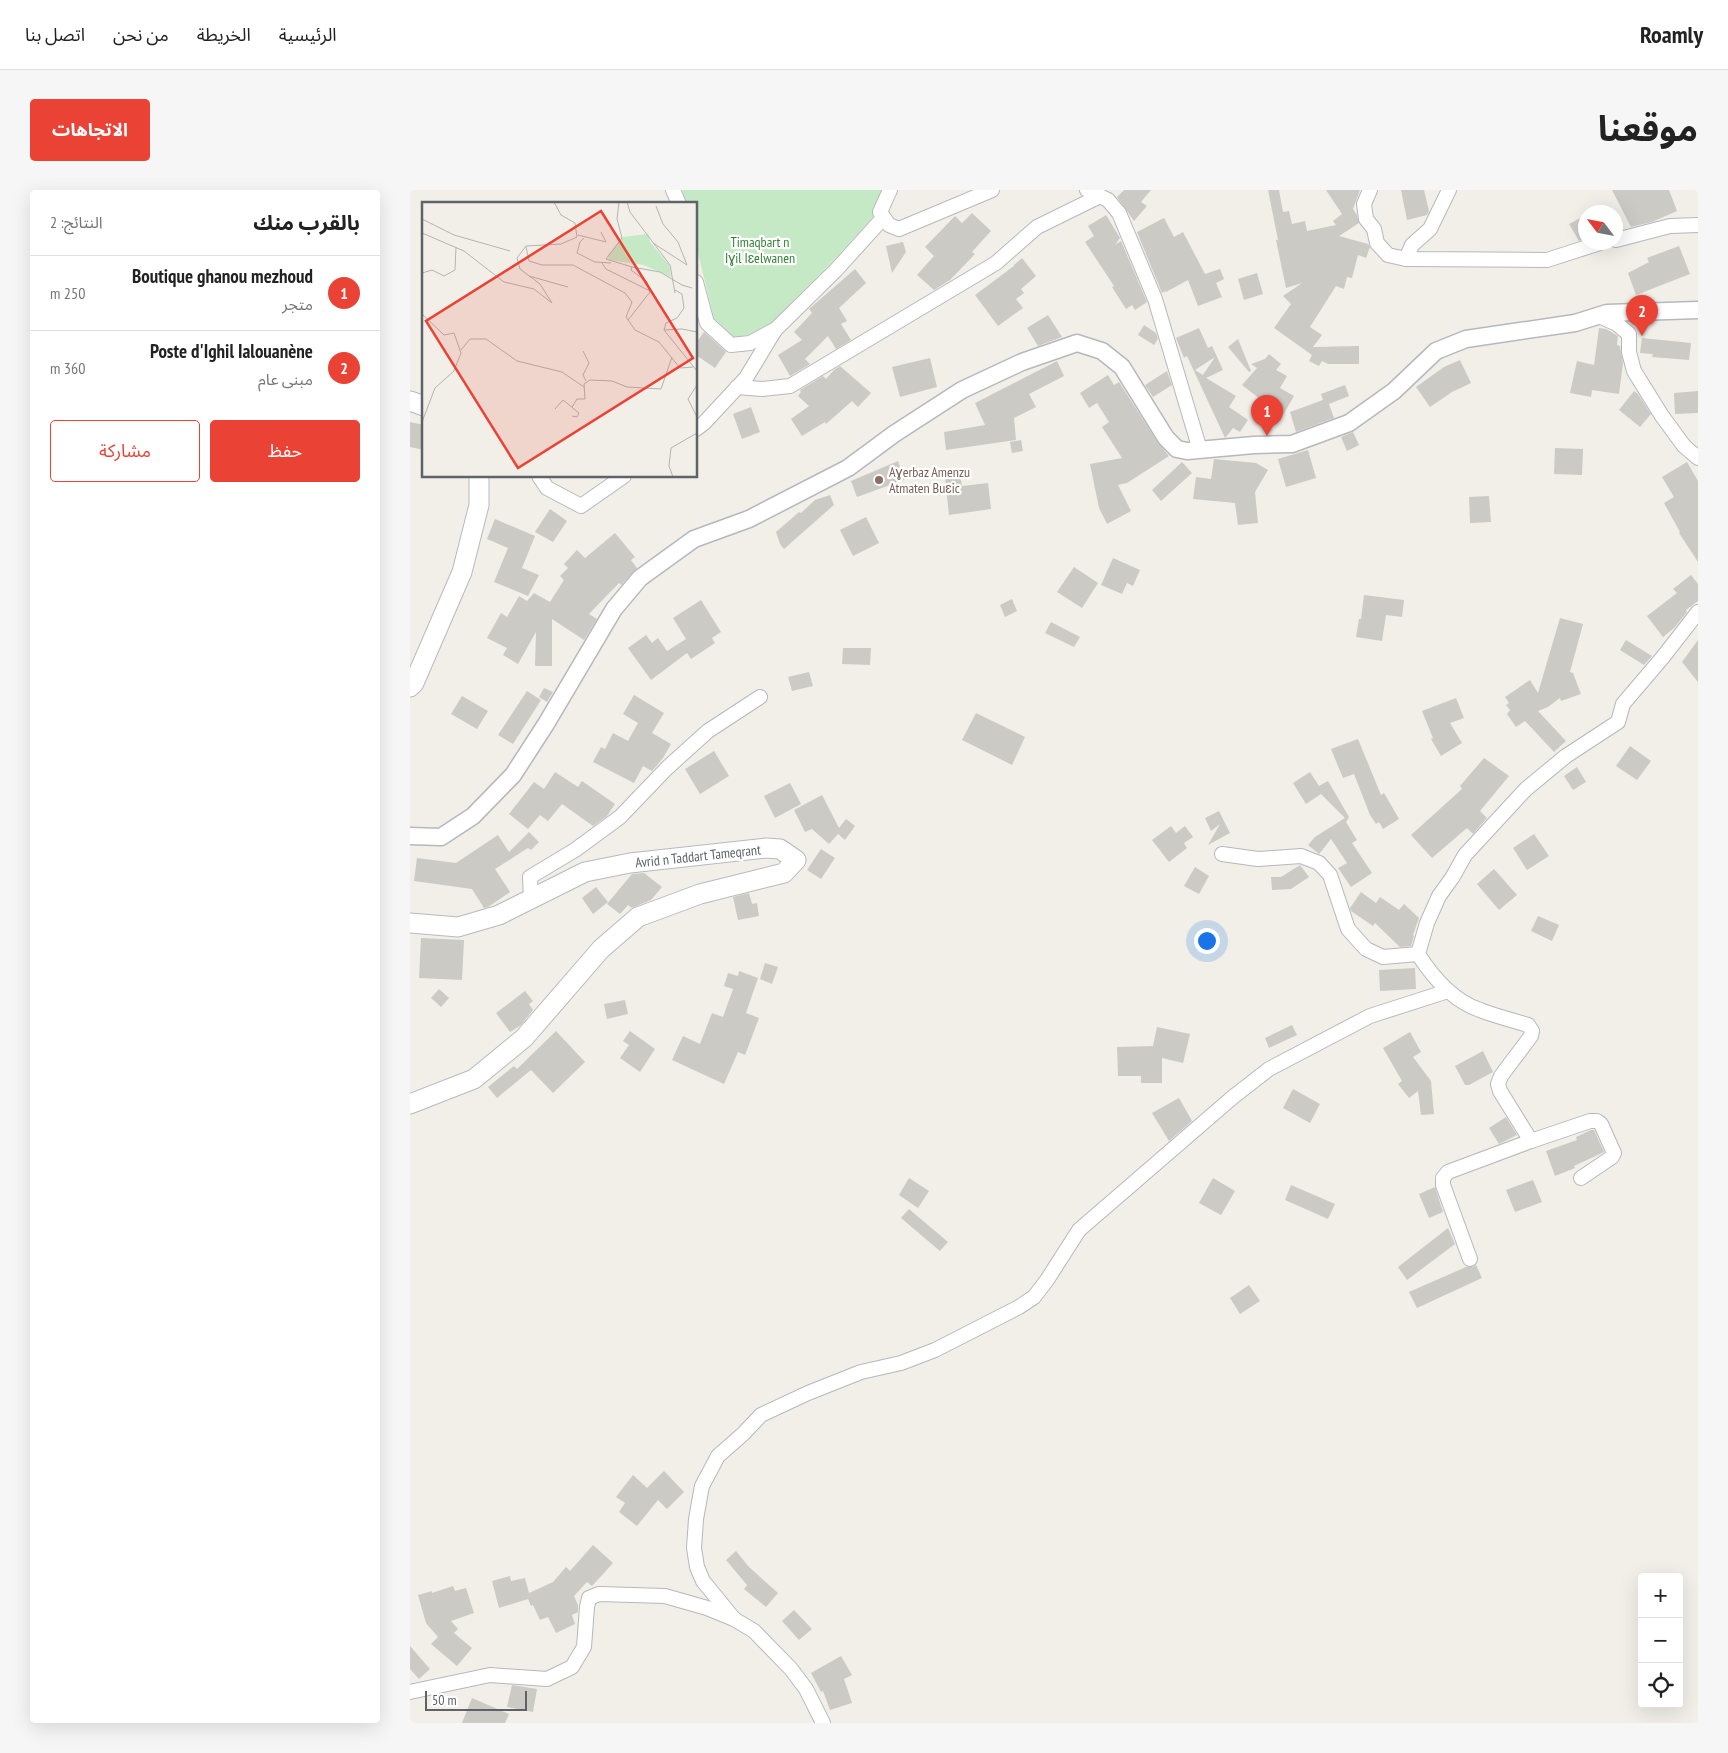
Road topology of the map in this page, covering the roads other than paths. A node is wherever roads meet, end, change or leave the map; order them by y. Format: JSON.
{"nodes":[{"id":1,"x":674,"y":190,"type":"edge"},
{"id":2,"x":890,"y":190,"type":"edge"},
{"id":3,"x":992,"y":190,"type":"edge"},
{"id":4,"x":1087,"y":190,"type":"edge"},
{"id":5,"x":1370,"y":190,"type":"edge"},
{"id":6,"x":1448,"y":190,"type":"edge"},
{"id":7,"x":1100,"y":196,"type":"junction"},
{"id":8,"x":678,"y":202,"type":"edge"},
{"id":9,"x":883,"y":218,"type":"junction"},
{"id":10,"x":1698,"y":225,"type":"edge"},
{"id":11,"x":1623,"y":238,"type":"edge"},
{"id":12,"x":1578,"y":250,"type":"edge"},
{"id":13,"x":1406,"y":259,"type":"junction"},
{"id":14,"x":698,"y":289,"type":"edge"},
{"id":15,"x":1698,"y":310,"type":"edge"},
{"id":16,"x":1599,"y":316,"type":"junction"},
{"id":17,"x":776,"y":329,"type":"junction"},
{"id":18,"x":737,"y":387,"type":"junction"},
{"id":19,"x":410,"y":401,"type":"edge"},
{"id":20,"x":422,"y":405,"type":"edge"},
{"id":21,"x":698,"y":428,"type":"edge"},
{"id":22,"x":1200,"y":450,"type":"junction"},
{"id":23,"x":1698,"y":458,"type":"edge"},
{"id":24,"x":479,"y":478,"type":"edge"},
{"id":25,"x":540,"y":478,"type":"edge"},
{"id":26,"x":621,"y":478,"type":"edge"},
{"id":27,"x":1698,"y":612,"type":"edge"},
{"id":28,"x":410,"y":687,"type":"edge"},
{"id":29,"x":760,"y":697,"type":"dead end"},
{"id":30,"x":410,"y":836,"type":"edge"},
{"id":31,"x":1222,"y":854,"type":"dead end"},
{"id":32,"x":530,"y":899,"type":"junction"},
{"id":33,"x":410,"y":923,"type":"edge"},
{"id":34,"x":1418,"y":954,"type":"junction"},
{"id":35,"x":1448,"y":991,"type":"junction"},
{"id":36,"x":410,"y":1104,"type":"edge"},
{"id":37,"x":1531,"y":1141,"type":"junction"},
{"id":38,"x":1582,"y":1178,"type":"dead end"},
{"id":39,"x":1470,"y":1259,"type":"dead end"},
{"id":40,"x":734,"y":1619,"type":"junction"},
{"id":41,"x":410,"y":1692,"type":"edge"},
{"id":42,"x":823,"y":1723,"type":"edge"}],
"edges":[{"from":1,"to":8,"type":"street"},
{"from":2,"to":9,"type":"street"},
{"from":3,"to":9,"type":"street"},
{"from":4,"to":7,"type":"street"},
{"from":5,"to":13,"type":"street"},
{"from":6,"to":13,"type":"street"},
{"from":7,"to":18,"type":"street"},
{"from":7,"to":22,"type":"street"},
{"from":9,"to":17,"type":"street"},
{"from":10,"to":11,"type":"street"},
{"from":12,"to":13,"type":"street"},
{"from":14,"to":17,"type":"street"},
{"from":15,"to":16,"type":"street"},
{"from":16,"to":22,"type":"street"},
{"from":16,"to":23,"type":"street"},
{"from":17,"to":18,"type":"street"},
{"from":18,"to":21,"type":"street"},
{"from":19,"to":20,"type":"main road"},
{"from":22,"to":30,"type":"street"},
{"from":24,"to":28,"type":"main road"},
{"from":25,"to":26,"type":"street"},
{"from":27,"to":34,"type":"street"},
{"from":29,"to":32,"type":"street"},
{"from":31,"to":34,"type":"street"},
{"from":32,"to":33,"type":"main road","name":"Avrid n Taddart Tameqrant"},
{"from":32,"to":36,"type":"main road","name":"Avrid n Taddart Tameqrant"},
{"from":34,"to":35,"type":"street"},
{"from":35,"to":37,"type":"street"},
{"from":35,"to":40,"type":"street"},
{"from":37,"to":38,"type":"street"},
{"from":37,"to":39,"type":"street"},
{"from":40,"to":41,"type":"street"},
{"from":40,"to":42,"type":"street"}]}
